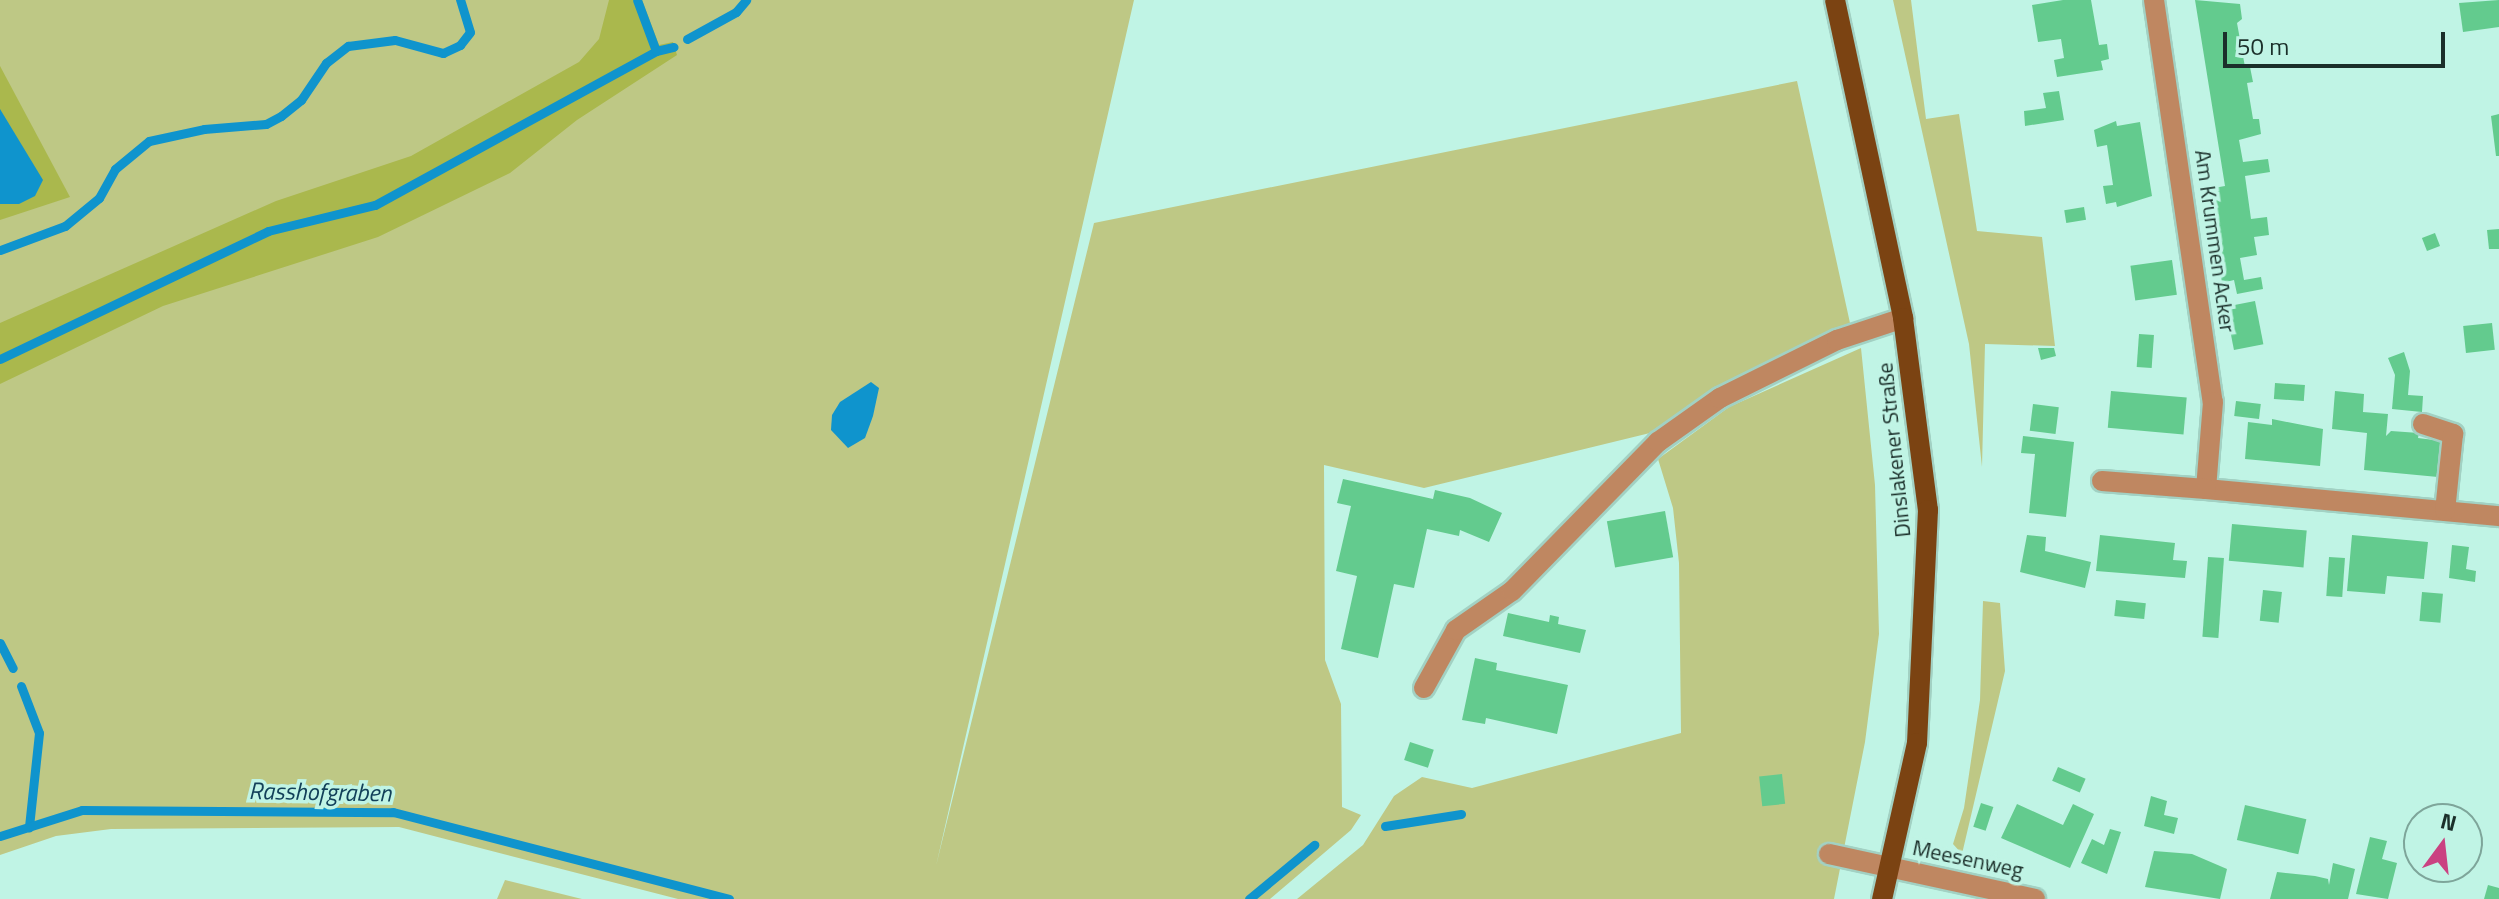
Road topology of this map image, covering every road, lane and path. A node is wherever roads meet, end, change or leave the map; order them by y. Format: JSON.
{"nodes":[{"id":1,"x":1835,"y":0,"type":"edge"},
{"id":2,"x":2154,"y":0,"type":"edge"},
{"id":3,"x":1903,"y":318,"type":"junction"},
{"id":4,"x":2423,"y":424,"type":"dead end"},
{"id":5,"x":2102,"y":481,"type":"dead end"},
{"id":6,"x":2206,"y":489,"type":"junction"},
{"id":7,"x":2445,"y":511,"type":"junction"},
{"id":8,"x":2499,"y":516,"type":"edge"},
{"id":9,"x":1424,"y":688,"type":"dead end"},
{"id":10,"x":1829,"y":854,"type":"dead end"},
{"id":11,"x":1890,"y":867,"type":"junction"},
{"id":12,"x":1882,"y":899,"type":"edge"},
{"id":13,"x":2035,"y":899,"type":"edge"}],
"edges":[{"from":1,"to":3,"type":"main road","name":"Dinslakener Straße"},
{"from":2,"to":6,"type":"street","name":"Am Krummen Acker"},
{"from":3,"to":9,"type":"street"},
{"from":3,"to":11,"type":"main road","name":"Dinslakener Straße"},
{"from":4,"to":7,"type":"street"},
{"from":5,"to":6,"type":"street"},
{"from":6,"to":7,"type":"street"},
{"from":7,"to":8,"type":"street"},
{"from":10,"to":11,"type":"street","name":"Meesenweg"},
{"from":11,"to":12,"type":"main road","name":"Dinslakener Straße"},
{"from":11,"to":13,"type":"street","name":"Meesenweg"}]}
